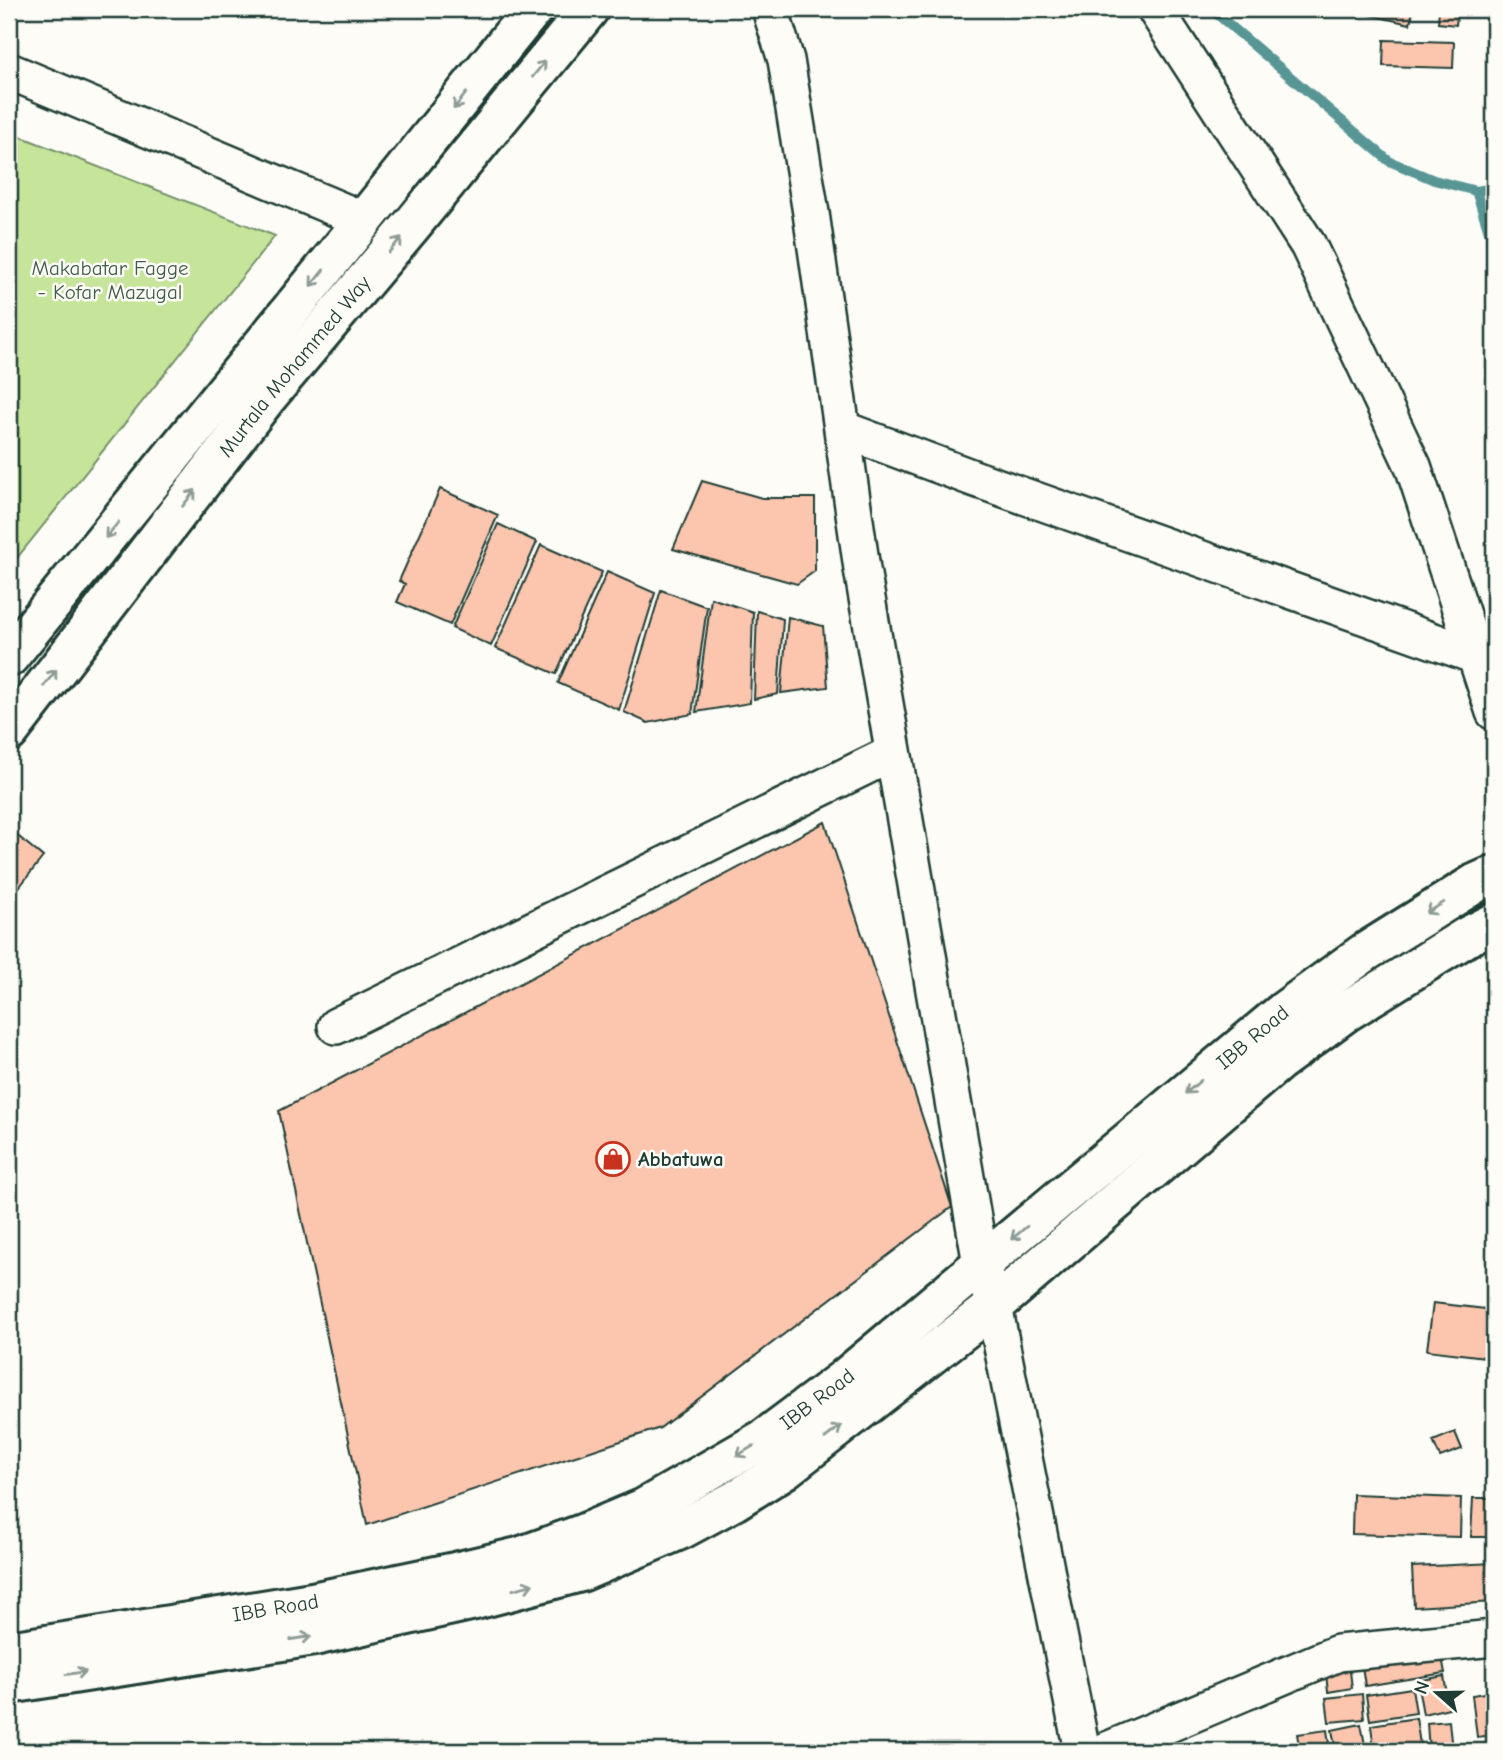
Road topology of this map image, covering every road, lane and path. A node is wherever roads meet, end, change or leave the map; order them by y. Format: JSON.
{"nodes":[{"id":1,"x":533,"y":9,"type":"edge"},
{"id":2,"x":589,"y":9,"type":"edge"},
{"id":3,"x":769,"y":9,"type":"edge"},
{"id":4,"x":1155,"y":9,"type":"edge"},
{"id":5,"x":9,"y":71,"type":"edge"},
{"id":6,"x":364,"y":220,"type":"junction"},
{"id":7,"x":842,"y":429,"type":"junction"},
{"id":8,"x":1476,"y":656,"type":"junction"},
{"id":9,"x":9,"y":657,"type":"edge"},
{"id":10,"x":1494,"y":712,"type":"edge"},
{"id":11,"x":9,"y":732,"type":"edge"},
{"id":12,"x":893,"y":753,"type":"junction"},
{"id":13,"x":1494,"y":875,"type":"edge"},
{"id":14,"x":1494,"y":923,"type":"edge"},
{"id":15,"x":335,"y":1026,"type":"dead end"},
{"id":16,"x":982,"y":1264,"type":"junction"},
{"id":17,"x":994,"y":1306,"type":"junction"},
{"id":18,"x":1494,"y":1639,"type":"edge"},
{"id":19,"x":9,"y":1651,"type":"edge"},
{"id":20,"x":9,"y":1684,"type":"edge"},
{"id":21,"x":1082,"y":1751,"type":"edge"},
{"id":22,"x":1105,"y":1751,"type":"edge"}],
"edges":[{"from":1,"to":6,"type":"main road","name":"Murtala Mohammed Way","one_way":true},
{"from":11,"to":2,"type":"main road","name":"Murtala Mohammed Way","one_way":true},
{"from":3,"to":7,"type":"street"},
{"from":4,"to":8,"type":"street"},
{"from":5,"to":6,"type":"street"},
{"from":6,"to":9,"type":"main road","name":"Murtala Mohammed Way","one_way":true},
{"from":7,"to":8,"type":"street"},
{"from":7,"to":12,"type":"street"},
{"from":8,"to":10,"type":"street"},
{"from":12,"to":15,"type":"street"},
{"from":12,"to":16,"type":"street"},
{"from":13,"to":16,"type":"main road","name":"IBB Road","one_way":true},
{"from":14,"to":17,"type":"main road","name":"IBB Road"},
{"from":16,"to":17,"type":"street"},
{"from":16,"to":19,"type":"main road","name":"IBB Road","one_way":true},
{"from":20,"to":17,"type":"main road","name":"IBB Road","one_way":true},
{"from":17,"to":21,"type":"street"},
{"from":18,"to":22,"type":"street"}]}
